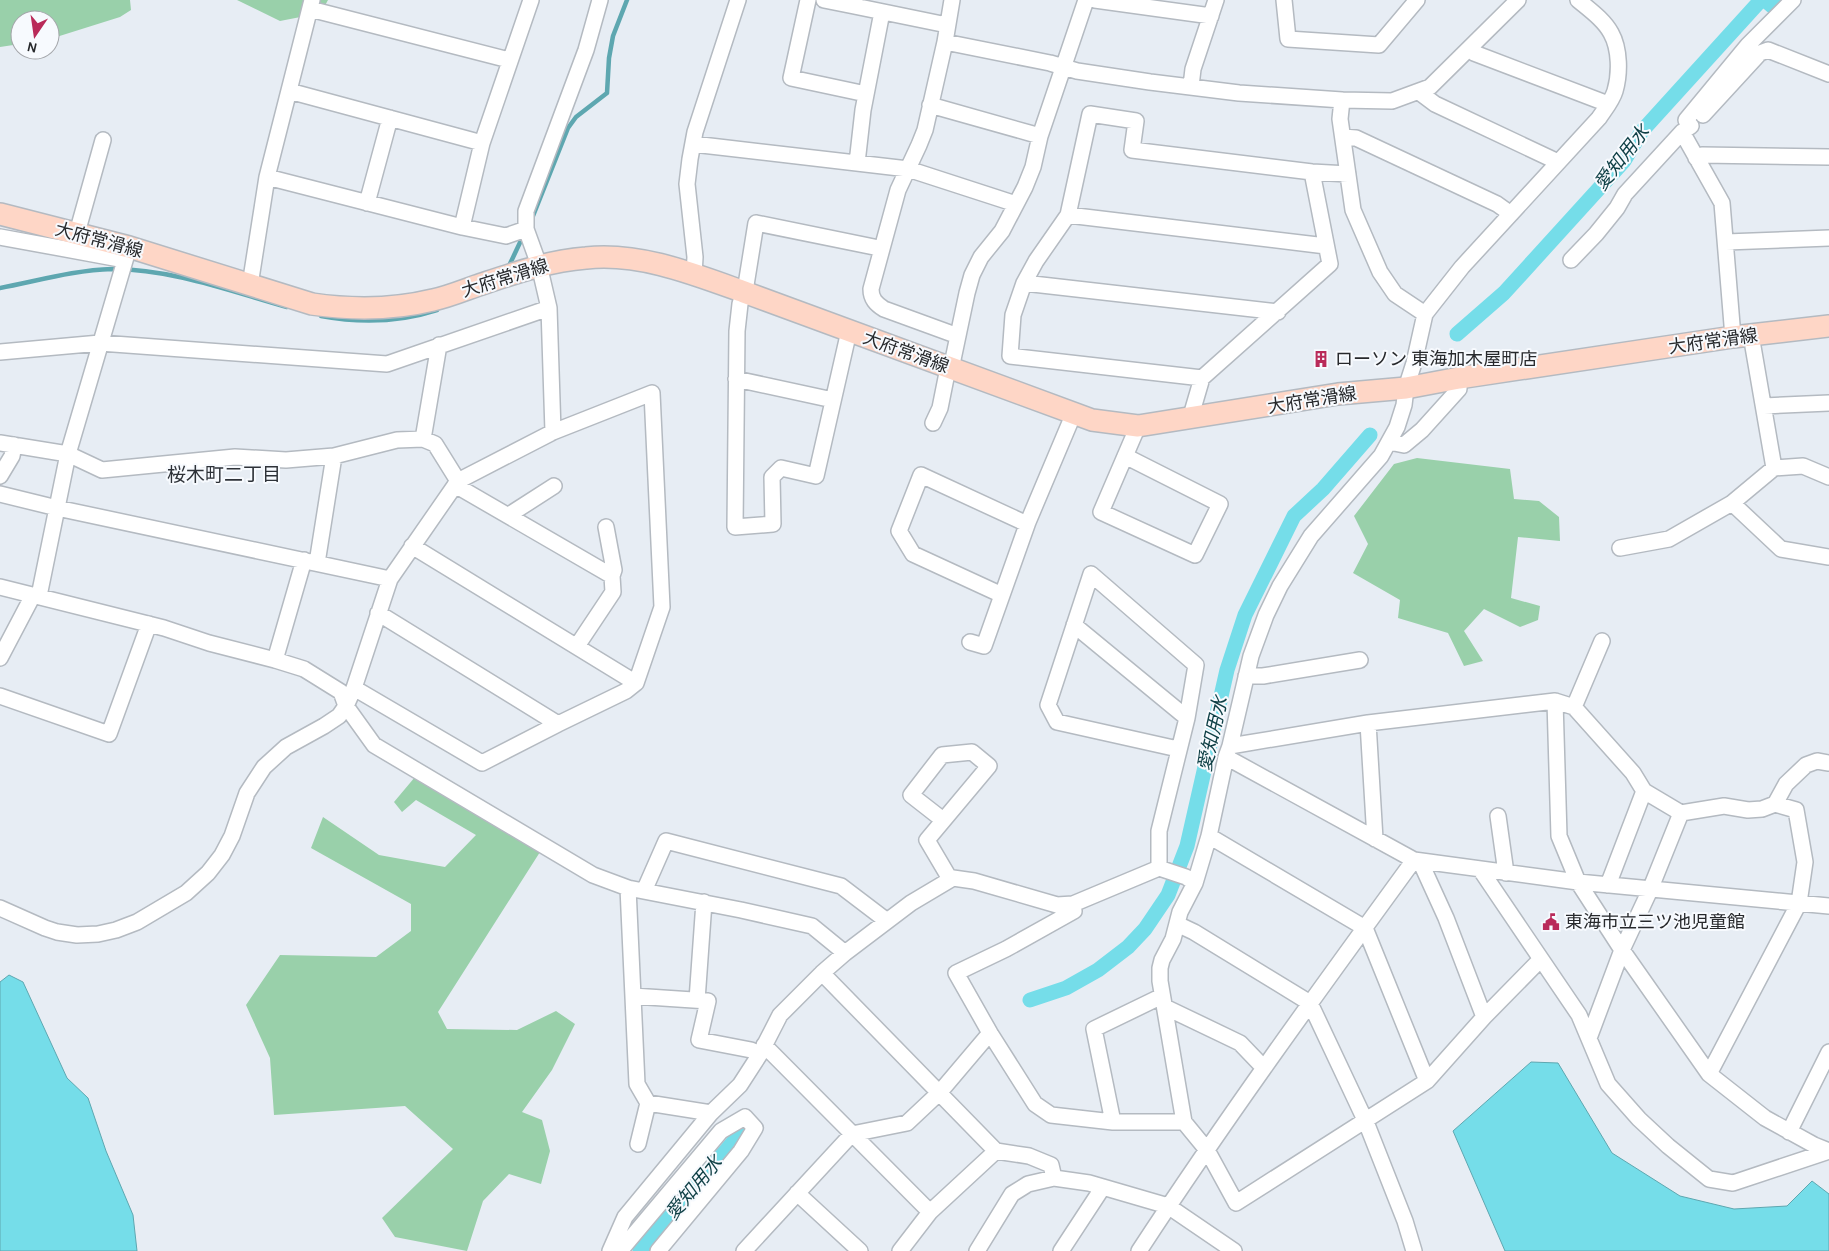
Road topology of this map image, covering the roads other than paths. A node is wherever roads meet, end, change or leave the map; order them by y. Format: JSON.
{"nodes":[{"id":1,"x":531,"y":0,"type":"edge"},
{"id":2,"x":600,"y":0,"type":"edge"},
{"id":3,"x":738,"y":0,"type":"edge"},
{"id":4,"x":808,"y":0,"type":"edge"},
{"id":5,"x":824,"y":0,"type":"edge"},
{"id":6,"x":952,"y":0,"type":"edge"},
{"id":7,"x":1085,"y":0,"type":"edge"},
{"id":8,"x":1095,"y":0,"type":"edge"},
{"id":9,"x":1216,"y":0,"type":"edge"},
{"id":10,"x":1284,"y":0,"type":"edge"},
{"id":11,"x":1417,"y":0,"type":"edge"},
{"id":12,"x":1518,"y":0,"type":"edge"},
{"id":13,"x":1578,"y":0,"type":"edge"},
{"id":14,"x":1793,"y":0,"type":"edge"},
{"id":15,"x":854,"y":3,"type":"edge"},
{"id":16,"x":311,"y":4,"type":"edge"},
{"id":17,"x":882,"y":12,"type":"junction"},
{"id":18,"x":1211,"y":16,"type":"junction"},
{"id":19,"x":947,"y":25,"type":"junction"},
{"id":20,"x":945,"y":42,"type":"junction"},
{"id":21,"x":1469,"y":49,"type":"junction"},
{"id":22,"x":509,"y":60,"type":"junction"},
{"id":23,"x":1064,"y":68,"type":"junction"},
{"id":24,"x":1829,"y":74,"type":"edge"},
{"id":25,"x":1190,"y":86,"type":"junction"},
{"id":26,"x":289,"y":91,"type":"junction"},
{"id":27,"x":1419,"y":92,"type":"junction"},
{"id":28,"x":866,"y":94,"type":"junction"},
{"id":29,"x":1342,"y":100,"type":"junction"},
{"id":30,"x":1608,"y":104,"type":"junction"},
{"id":31,"x":930,"y":105,"type":"junction"},
{"id":32,"x":390,"y":118,"type":"junction"},
{"id":33,"x":1686,"y":129,"type":"junction"},
{"id":34,"x":1040,"y":136,"type":"junction"},
{"id":35,"x":1343,"y":136,"type":"junction"},
{"id":36,"x":103,"y":140,"type":"dead end"},
{"id":37,"x":482,"y":143,"type":"junction"},
{"id":38,"x":693,"y":144,"type":"junction"},
{"id":39,"x":1829,"y":157,"type":"edge"},
{"id":40,"x":1696,"y":158,"type":"junction"},
{"id":41,"x":1558,"y":162,"type":"junction"},
{"id":42,"x":857,"y":163,"type":"junction"},
{"id":43,"x":908,"y":169,"type":"junction"},
{"id":44,"x":1312,"y":172,"type":"junction"},
{"id":45,"x":1348,"y":174,"type":"junction"},
{"id":46,"x":267,"y":177,"type":"junction"},
{"id":47,"x":367,"y":203,"type":"junction"},
{"id":48,"x":1016,"y":204,"type":"junction"},
{"id":49,"x":0,"y":214,"type":"edge"},
{"id":50,"x":1511,"y":214,"type":"junction"},
{"id":51,"x":1068,"y":215,"type":"junction"},
{"id":52,"x":462,"y":227,"type":"junction"},
{"id":53,"x":526,"y":229,"type":"junction"},
{"id":54,"x":77,"y":233,"type":"junction"},
{"id":55,"x":0,"y":237,"type":"edge"},
{"id":56,"x":1829,"y":238,"type":"edge"},
{"id":57,"x":1726,"y":242,"type":"junction"},
{"id":58,"x":1326,"y":246,"type":"junction"},
{"id":59,"x":874,"y":247,"type":"dead end"},
{"id":60,"x":127,"y":253,"type":"junction"},
{"id":61,"x":1571,"y":260,"type":"dead end"},
{"id":62,"x":539,"y":265,"type":"junction"},
{"id":63,"x":694,"y":274,"type":"junction"},
{"id":64,"x":1024,"y":284,"type":"junction"},
{"id":65,"x":250,"y":286,"type":"junction"},
{"id":66,"x":744,"y":292,"type":"junction"},
{"id":67,"x":549,"y":308,"type":"junction"},
{"id":68,"x":1278,"y":312,"type":"junction"},
{"id":69,"x":1424,"y":314,"type":"junction"},
{"id":70,"x":1829,"y":326,"type":"edge"},
{"id":71,"x":849,"y":331,"type":"junction"},
{"id":72,"x":958,"y":336,"type":"junction"},
{"id":73,"x":1742,"y":336,"type":"junction"},
{"id":74,"x":100,"y":344,"type":"junction"},
{"id":75,"x":440,"y":346,"type":"junction"},
{"id":76,"x":0,"y":352,"type":"edge"},
{"id":77,"x":950,"y":368,"type":"junction"},
{"id":78,"x":1202,"y":378,"type":"junction"},
{"id":79,"x":1460,"y":378,"type":"junction"},
{"id":80,"x":736,"y":379,"type":"junction"},
{"id":81,"x":1406,"y":388,"type":"junction"},
{"id":82,"x":834,"y":400,"type":"junction"},
{"id":83,"x":1829,"y":403,"type":"edge"},
{"id":84,"x":1764,"y":406,"type":"junction"},
{"id":85,"x":1074,"y":413,"type":"junction"},
{"id":86,"x":1190,"y":419,"type":"junction"},
{"id":87,"x":933,"y":423,"type":"dead end"},
{"id":88,"x":1138,"y":426,"type":"junction"},
{"id":89,"x":553,"y":432,"type":"junction"},
{"id":90,"x":422,"y":440,"type":"junction"},
{"id":91,"x":1389,"y":442,"type":"junction"},
{"id":92,"x":7,"y":444,"type":"edge"},
{"id":93,"x":68,"y":454,"type":"junction"},
{"id":94,"x":334,"y":456,"type":"junction"},
{"id":95,"x":1125,"y":456,"type":"junction"},
{"id":96,"x":1774,"y":468,"type":"junction"},
{"id":97,"x":0,"y":476,"type":"edge"},
{"id":98,"x":1829,"y":477,"type":"edge"},
{"id":99,"x":457,"y":483,"type":"junction"},
{"id":100,"x":554,"y":486,"type":"dead end"},
{"id":101,"x":0,"y":494,"type":"edge"},
{"id":102,"x":1732,"y":503,"type":"junction"},
{"id":103,"x":57,"y":508,"type":"junction"},
{"id":104,"x":509,"y":516,"type":"junction"},
{"id":105,"x":1027,"y":524,"type":"junction"},
{"id":106,"x":606,"y":527,"type":"dead end"},
{"id":107,"x":412,"y":546,"type":"junction"},
{"id":108,"x":1620,"y":548,"type":"dead end"},
{"id":109,"x":1828,"y":555,"type":"edge"},
{"id":110,"x":311,"y":562,"type":"junction"},
{"id":111,"x":612,"y":576,"type":"junction"},
{"id":112,"x":390,"y":579,"type":"junction"},
{"id":113,"x":0,"y":587,"type":"edge"},
{"id":114,"x":35,"y":595,"type":"junction"},
{"id":115,"x":1002,"y":596,"type":"junction"},
{"id":116,"x":378,"y":613,"type":"junction"},
{"id":117,"x":150,"y":624,"type":"junction"},
{"id":118,"x":1074,"y":625,"type":"junction"},
{"id":119,"x":1602,"y":641,"type":"dead end"},
{"id":120,"x":970,"y":642,"type":"dead end"},
{"id":121,"x":577,"y":646,"type":"junction"},
{"id":122,"x":0,"y":658,"type":"edge"},
{"id":123,"x":275,"y":660,"type":"junction"},
{"id":124,"x":1360,"y":660,"type":"dead end"},
{"id":125,"x":1246,"y":676,"type":"junction"},
{"id":126,"x":636,"y":684,"type":"junction"},
{"id":127,"x":354,"y":688,"type":"junction"},
{"id":128,"x":0,"y":696,"type":"edge"},
{"id":129,"x":1555,"y":701,"type":"junction"},
{"id":130,"x":346,"y":706,"type":"junction"},
{"id":131,"x":1574,"y":707,"type":"junction"},
{"id":132,"x":1187,"y":718,"type":"junction"},
{"id":133,"x":1368,"y":723,"type":"junction"},
{"id":134,"x":558,"y":724,"type":"junction"},
{"id":135,"x":1178,"y":749,"type":"junction"},
{"id":136,"x":1228,"y":752,"type":"junction"},
{"id":137,"x":1829,"y":762,"type":"edge"},
{"id":138,"x":1644,"y":791,"type":"junction"},
{"id":139,"x":1775,"y":804,"type":"junction"},
{"id":140,"x":1681,"y":813,"type":"junction"},
{"id":141,"x":1498,"y":816,"type":"dead end"},
{"id":142,"x":943,"y":820,"type":"junction"},
{"id":143,"x":1209,"y":836,"type":"junction"},
{"id":144,"x":1375,"y":839,"type":"junction"},
{"id":145,"x":1417,"y":861,"type":"junction"},
{"id":146,"x":1162,"y":869,"type":"junction"},
{"id":147,"x":1480,"y":869,"type":"junction"},
{"id":148,"x":1506,"y":873,"type":"junction"},
{"id":149,"x":950,"y":879,"type":"junction"},
{"id":150,"x":1190,"y":880,"type":"junction"},
{"id":151,"x":1578,"y":882,"type":"junction"},
{"id":152,"x":1608,"y":885,"type":"junction"},
{"id":153,"x":628,"y":888,"type":"junction"},
{"id":154,"x":1650,"y":890,"type":"junction"},
{"id":155,"x":644,"y":891,"type":"junction"},
{"id":156,"x":704,"y":902,"type":"junction"},
{"id":157,"x":1799,"y":903,"type":"junction"},
{"id":158,"x":1073,"y":904,"type":"junction"},
{"id":159,"x":1829,"y":906,"type":"edge"},
{"id":160,"x":0,"y":908,"type":"edge"},
{"id":161,"x":887,"y":921,"type":"junction"},
{"id":162,"x":1177,"y":924,"type":"junction"},
{"id":163,"x":1365,"y":928,"type":"junction"},
{"id":164,"x":1622,"y":950,"type":"junction"},
{"id":165,"x":845,"y":953,"type":"junction"},
{"id":166,"x":1541,"y":959,"type":"junction"},
{"id":167,"x":822,"y":973,"type":"junction"},
{"id":168,"x":633,"y":996,"type":"junction"},
{"id":169,"x":697,"y":1000,"type":"junction"},
{"id":170,"x":1163,"y":1001,"type":"junction"},
{"id":171,"x":1310,"y":1003,"type":"junction"},
{"id":172,"x":1484,"y":1018,"type":"junction"},
{"id":173,"x":990,"y":1033,"type":"junction"},
{"id":174,"x":1589,"y":1038,"type":"junction"},
{"id":175,"x":762,"y":1050,"type":"junction"},
{"id":176,"x":1829,"y":1052,"type":"edge"},
{"id":177,"x":1264,"y":1068,"type":"junction"},
{"id":178,"x":1709,"y":1074,"type":"junction"},
{"id":179,"x":1427,"y":1081,"type":"junction"},
{"id":180,"x":940,"y":1092,"type":"junction"},
{"id":181,"x":648,"y":1103,"type":"junction"},
{"id":182,"x":711,"y":1113,"type":"junction"},
{"id":183,"x":1113,"y":1122,"type":"junction"},
{"id":184,"x":1184,"y":1122,"type":"junction"},
{"id":185,"x":1366,"y":1122,"type":"junction"},
{"id":186,"x":1788,"y":1132,"type":"junction"},
{"id":187,"x":852,"y":1134,"type":"junction"},
{"id":188,"x":638,"y":1144,"type":"dead end"},
{"id":189,"x":1207,"y":1150,"type":"junction"},
{"id":190,"x":996,"y":1151,"type":"junction"},
{"id":191,"x":1829,"y":1151,"type":"edge"},
{"id":192,"x":1054,"y":1178,"type":"junction"},
{"id":193,"x":1102,"y":1187,"type":"junction"},
{"id":194,"x":797,"y":1193,"type":"junction"},
{"id":195,"x":1168,"y":1206,"type":"junction"},
{"id":196,"x":930,"y":1212,"type":"junction"},
{"id":197,"x":610,"y":1251,"type":"edge"},
{"id":198,"x":620,"y":1251,"type":"edge"},
{"id":199,"x":658,"y":1251,"type":"edge"},
{"id":200,"x":744,"y":1251,"type":"edge"},
{"id":201,"x":860,"y":1251,"type":"edge"},
{"id":202,"x":900,"y":1251,"type":"edge"},
{"id":203,"x":977,"y":1251,"type":"edge"},
{"id":204,"x":1061,"y":1251,"type":"edge"},
{"id":205,"x":1139,"y":1251,"type":"edge"},
{"id":206,"x":1234,"y":1251,"type":"edge"},
{"id":207,"x":1414,"y":1251,"type":"edge"}],
"edges":[{"from":1,"to":22,"type":"street"},
{"from":2,"to":53,"type":"street"},
{"from":3,"to":38,"type":"street"},
{"from":4,"to":28,"type":"street"},
{"from":5,"to":15,"type":"street"},
{"from":6,"to":19,"type":"street"},
{"from":7,"to":23,"type":"street"},
{"from":8,"to":18,"type":"street"},
{"from":9,"to":18,"type":"street"},
{"from":10,"to":11,"type":"street"},
{"from":12,"to":21,"type":"street"},
{"from":13,"to":30,"type":"street"},
{"from":14,"to":33,"type":"street"},
{"from":15,"to":17,"type":"street"},
{"from":16,"to":22,"type":"street"},
{"from":16,"to":26,"type":"street"},
{"from":17,"to":19,"type":"street"},
{"from":17,"to":28,"type":"street"},
{"from":18,"to":25,"type":"street"},
{"from":19,"to":20,"type":"street"},
{"from":20,"to":23,"type":"street"},
{"from":20,"to":31,"type":"street"},
{"from":21,"to":27,"type":"street"},
{"from":21,"to":30,"type":"street"},
{"from":22,"to":37,"type":"street"},
{"from":23,"to":25,"type":"street"},
{"from":23,"to":34,"type":"street"},
{"from":24,"to":33,"type":"street"},
{"from":25,"to":29,"type":"street"},
{"from":26,"to":32,"type":"street"},
{"from":26,"to":46,"type":"street"},
{"from":27,"to":29,"type":"street"},
{"from":27,"to":41,"type":"street"},
{"from":28,"to":42,"type":"street"},
{"from":29,"to":35,"type":"street"},
{"from":30,"to":41,"type":"street"},
{"from":31,"to":34,"type":"street"},
{"from":31,"to":43,"type":"street"},
{"from":32,"to":37,"type":"street"},
{"from":32,"to":47,"type":"street"},
{"from":33,"to":40,"type":"street"},
{"from":33,"to":61,"type":"street"},
{"from":34,"to":48,"type":"street"},
{"from":35,"to":45,"type":"street"},
{"from":35,"to":50,"type":"street"},
{"from":36,"to":54,"type":"street"},
{"from":37,"to":52,"type":"street"},
{"from":38,"to":42,"type":"street"},
{"from":38,"to":63,"type":"street"},
{"from":39,"to":40,"type":"street"},
{"from":40,"to":57,"type":"street"},
{"from":41,"to":50,"type":"street"},
{"from":42,"to":43,"type":"street"},
{"from":43,"to":48,"type":"street"},
{"from":43,"to":72,"type":"street"},
{"from":44,"to":45,"type":"street"},
{"from":44,"to":51,"type":"street"},
{"from":44,"to":58,"type":"street"},
{"from":45,"to":69,"type":"street"},
{"from":46,"to":47,"type":"street"},
{"from":46,"to":65,"type":"street"},
{"from":47,"to":52,"type":"street"},
{"from":48,"to":72,"type":"street"},
{"from":49,"to":54,"type":"main road","name":"大府常滑線"},
{"from":50,"to":69,"type":"street"},
{"from":51,"to":58,"type":"street"},
{"from":51,"to":64,"type":"street"},
{"from":52,"to":53,"type":"street"},
{"from":53,"to":62,"type":"street"},
{"from":54,"to":60,"type":"main road","name":"大府常滑線"},
{"from":55,"to":60,"type":"street"},
{"from":56,"to":57,"type":"street"},
{"from":57,"to":73,"type":"street"},
{"from":58,"to":68,"type":"street"},
{"from":59,"to":66,"type":"street"},
{"from":60,"to":65,"type":"main road","name":"大府常滑線"},
{"from":60,"to":74,"type":"street"},
{"from":62,"to":63,"type":"main road","name":"大府常滑線"},
{"from":62,"to":65,"type":"main road","name":"大府常滑線"},
{"from":62,"to":67,"type":"street"},
{"from":63,"to":66,"type":"main road","name":"大府常滑線"},
{"from":64,"to":68,"type":"street"},
{"from":64,"to":78,"type":"street"},
{"from":66,"to":71,"type":"main road","name":"大府常滑線"},
{"from":66,"to":80,"type":"street"},
{"from":67,"to":75,"type":"street"},
{"from":67,"to":89,"type":"street"},
{"from":68,"to":78,"type":"street"},
{"from":69,"to":81,"type":"street"},
{"from":70,"to":73,"type":"main road","name":"大府常滑線"},
{"from":71,"to":77,"type":"main road","name":"大府常滑線"},
{"from":71,"to":82,"type":"street"},
{"from":72,"to":77,"type":"street"},
{"from":73,"to":79,"type":"main road","name":"大府常滑線"},
{"from":73,"to":84,"type":"street"},
{"from":74,"to":75,"type":"street"},
{"from":74,"to":76,"type":"street"},
{"from":74,"to":93,"type":"street"},
{"from":75,"to":90,"type":"street"},
{"from":77,"to":85,"type":"main road","name":"大府常滑線"},
{"from":77,"to":87,"type":"street"},
{"from":78,"to":86,"type":"street"},
{"from":79,"to":81,"type":"main road","name":"大府常滑線"},
{"from":79,"to":91,"type":"street"},
{"from":80,"to":82,"type":"street"},
{"from":80,"to":82,"type":"street"},
{"from":81,"to":86,"type":"main road","name":"大府常滑線"},
{"from":81,"to":91,"type":"street"},
{"from":83,"to":84,"type":"street"},
{"from":84,"to":96,"type":"street"},
{"from":85,"to":88,"type":"main road","name":"大府常滑線"},
{"from":85,"to":105,"type":"street"},
{"from":86,"to":88,"type":"main road","name":"大府常滑線"},
{"from":88,"to":95,"type":"street"},
{"from":89,"to":99,"type":"street"},
{"from":89,"to":126,"type":"street"},
{"from":90,"to":94,"type":"street"},
{"from":90,"to":99,"type":"street"},
{"from":91,"to":125,"type":"street"},
{"from":92,"to":93,"type":"street"},
{"from":92,"to":97,"type":"street"},
{"from":93,"to":94,"type":"street"},
{"from":93,"to":103,"type":"street"},
{"from":94,"to":110,"type":"street"},
{"from":95,"to":95,"type":"street"},
{"from":96,"to":98,"type":"street"},
{"from":96,"to":102,"type":"street"},
{"from":99,"to":104,"type":"street"},
{"from":99,"to":107,"type":"street"},
{"from":100,"to":104,"type":"street"},
{"from":101,"to":103,"type":"street"},
{"from":102,"to":108,"type":"street"},
{"from":102,"to":109,"type":"street"},
{"from":103,"to":110,"type":"street"},
{"from":103,"to":114,"type":"street"},
{"from":104,"to":111,"type":"street"},
{"from":105,"to":115,"type":"street"},
{"from":105,"to":115,"type":"street"},
{"from":106,"to":111,"type":"street"},
{"from":107,"to":112,"type":"street"},
{"from":107,"to":121,"type":"street"},
{"from":110,"to":112,"type":"street"},
{"from":110,"to":123,"type":"street"},
{"from":111,"to":121,"type":"street"},
{"from":112,"to":116,"type":"street"},
{"from":113,"to":114,"type":"street"},
{"from":114,"to":117,"type":"street"},
{"from":114,"to":122,"type":"street"},
{"from":115,"to":120,"type":"street"},
{"from":116,"to":127,"type":"street"},
{"from":116,"to":134,"type":"street"},
{"from":117,"to":123,"type":"street"},
{"from":117,"to":128,"type":"street"},
{"from":118,"to":132,"type":"street"},
{"from":118,"to":132,"type":"street"},
{"from":118,"to":135,"type":"street"},
{"from":119,"to":131,"type":"street"},
{"from":121,"to":126,"type":"street"},
{"from":123,"to":130,"type":"street"},
{"from":124,"to":125,"type":"street"},
{"from":125,"to":136,"type":"street"},
{"from":126,"to":134,"type":"street"},
{"from":127,"to":130,"type":"street"},
{"from":127,"to":134,"type":"street"},
{"from":129,"to":131,"type":"street"},
{"from":129,"to":133,"type":"street"},
{"from":129,"to":151,"type":"street"},
{"from":130,"to":153,"type":"street"},
{"from":130,"to":160,"type":"street"},
{"from":131,"to":138,"type":"street"},
{"from":132,"to":135,"type":"street"},
{"from":133,"to":136,"type":"street"},
{"from":133,"to":144,"type":"street"},
{"from":135,"to":146,"type":"street"},
{"from":136,"to":143,"type":"street"},
{"from":136,"to":144,"type":"street"},
{"from":137,"to":139,"type":"street"},
{"from":138,"to":140,"type":"street"},
{"from":138,"to":152,"type":"street"},
{"from":139,"to":140,"type":"street"},
{"from":139,"to":157,"type":"street"},
{"from":140,"to":154,"type":"street"},
{"from":141,"to":148,"type":"street"},
{"from":142,"to":142,"type":"street"},
{"from":142,"to":149,"type":"street"},
{"from":143,"to":150,"type":"street"},
{"from":143,"to":163,"type":"street"},
{"from":144,"to":145,"type":"street"},
{"from":145,"to":147,"type":"street"},
{"from":145,"to":163,"type":"street"},
{"from":145,"to":172,"type":"street"},
{"from":146,"to":150,"type":"street"},
{"from":146,"to":158,"type":"street"},
{"from":147,"to":148,"type":"street"},
{"from":147,"to":166,"type":"street"},
{"from":148,"to":151,"type":"street"},
{"from":149,"to":158,"type":"street"},
{"from":149,"to":161,"type":"street"},
{"from":150,"to":162,"type":"street"},
{"from":151,"to":152,"type":"street"},
{"from":151,"to":164,"type":"street"},
{"from":152,"to":154,"type":"street"},
{"from":153,"to":155,"type":"street"},
{"from":153,"to":168,"type":"street"},
{"from":154,"to":157,"type":"street"},
{"from":154,"to":164,"type":"street"},
{"from":155,"to":156,"type":"street"},
{"from":155,"to":161,"type":"street"},
{"from":156,"to":165,"type":"street"},
{"from":156,"to":169,"type":"street"},
{"from":157,"to":159,"type":"street"},
{"from":157,"to":178,"type":"street"},
{"from":158,"to":173,"type":"street"},
{"from":161,"to":165,"type":"street"},
{"from":162,"to":170,"type":"street"},
{"from":162,"to":171,"type":"street"},
{"from":163,"to":171,"type":"street"},
{"from":163,"to":179,"type":"street"},
{"from":164,"to":174,"type":"street"},
{"from":164,"to":178,"type":"street"},
{"from":165,"to":167,"type":"street"},
{"from":166,"to":172,"type":"street"},
{"from":166,"to":174,"type":"street"},
{"from":167,"to":175,"type":"street"},
{"from":167,"to":180,"type":"street"},
{"from":168,"to":169,"type":"street"},
{"from":168,"to":181,"type":"street"},
{"from":169,"to":175,"type":"street"},
{"from":170,"to":177,"type":"street"},
{"from":170,"to":183,"type":"street"},
{"from":170,"to":184,"type":"street"},
{"from":171,"to":177,"type":"street"},
{"from":171,"to":185,"type":"street"},
{"from":172,"to":179,"type":"street"},
{"from":173,"to":180,"type":"street"},
{"from":173,"to":183,"type":"street"},
{"from":174,"to":191,"type":"street"},
{"from":175,"to":182,"type":"street"},
{"from":175,"to":187,"type":"street"},
{"from":176,"to":186,"type":"street"},
{"from":177,"to":189,"type":"street"},
{"from":178,"to":186,"type":"street"},
{"from":179,"to":185,"type":"street"},
{"from":180,"to":187,"type":"street"},
{"from":180,"to":190,"type":"street"},
{"from":181,"to":182,"type":"street"},
{"from":181,"to":188,"type":"street"},
{"from":182,"to":197,"type":"street"},
{"from":183,"to":184,"type":"street"},
{"from":184,"to":189,"type":"street"},
{"from":185,"to":189,"type":"street"},
{"from":185,"to":207,"type":"street"},
{"from":186,"to":191,"type":"street"},
{"from":187,"to":194,"type":"street"},
{"from":187,"to":196,"type":"street"},
{"from":189,"to":195,"type":"street"},
{"from":190,"to":192,"type":"street"},
{"from":190,"to":196,"type":"street"},
{"from":192,"to":193,"type":"street"},
{"from":192,"to":203,"type":"street"},
{"from":193,"to":195,"type":"street"},
{"from":193,"to":204,"type":"street"},
{"from":194,"to":200,"type":"street"},
{"from":194,"to":201,"type":"street"},
{"from":195,"to":205,"type":"street"},
{"from":195,"to":206,"type":"street"},
{"from":196,"to":202,"type":"street"},
{"from":198,"to":199,"type":"street"}]}
